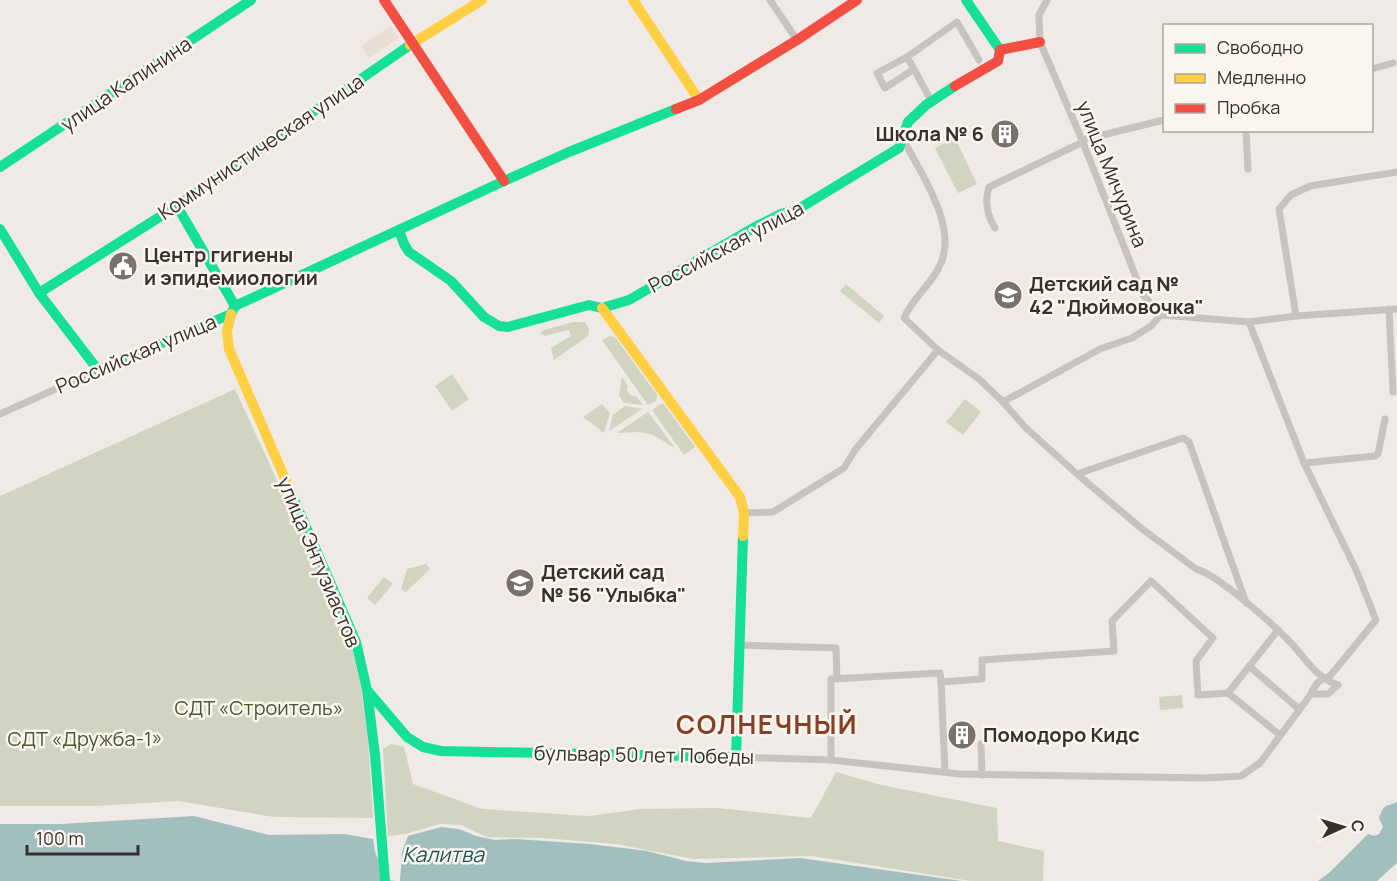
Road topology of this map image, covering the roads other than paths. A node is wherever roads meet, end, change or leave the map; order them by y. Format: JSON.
{"nodes":[{"id":1,"x":250,"y":0,"type":"edge"},
{"id":2,"x":384,"y":0,"type":"edge"},
{"id":3,"x":482,"y":0,"type":"edge"},
{"id":4,"x":633,"y":0,"type":"edge"},
{"id":5,"x":770,"y":0,"type":"edge"},
{"id":6,"x":857,"y":0,"type":"edge"},
{"id":7,"x":966,"y":0,"type":"edge"},
{"id":8,"x":1047,"y":0,"type":"edge"},
{"id":9,"x":797,"y":40,"type":"junction"},
{"id":10,"x":1040,"y":42,"type":"junction"},
{"id":11,"x":412,"y":44,"type":"junction"},
{"id":12,"x":1000,"y":50,"type":"junction"},
{"id":13,"x":907,"y":57,"type":"junction"},
{"id":14,"x":979,"y":60,"type":"dead end"},
{"id":15,"x":1393,"y":63,"type":"dead end"},
{"id":16,"x":1373,"y":68,"type":"edge"},
{"id":17,"x":914,"y":69,"type":"junction"},
{"id":18,"x":699,"y":100,"type":"junction"},
{"id":19,"x":934,"y":100,"type":"junction"},
{"id":20,"x":1163,"y":120,"type":"edge"},
{"id":21,"x":1246,"y":132,"type":"edge"},
{"id":22,"x":904,"y":141,"type":"junction"},
{"id":23,"x":1082,"y":141,"type":"junction"},
{"id":24,"x":0,"y":167,"type":"edge"},
{"id":25,"x":1248,"y":169,"type":"dead end"},
{"id":26,"x":1397,"y":172,"type":"edge"},
{"id":27,"x":504,"y":181,"type":"junction"},
{"id":28,"x":177,"y":206,"type":"junction"},
{"id":29,"x":995,"y":228,"type":"dead end"},
{"id":30,"x":0,"y":230,"type":"edge"},
{"id":31,"x":399,"y":230,"type":"junction"},
{"id":32,"x":39,"y":293,"type":"junction"},
{"id":33,"x":602,"y":308,"type":"junction"},
{"id":34,"x":1393,"y":309,"type":"edge"},
{"id":35,"x":233,"y":310,"type":"junction"},
{"id":36,"x":1161,"y":315,"type":"junction"},
{"id":37,"x":1296,"y":316,"type":"junction"},
{"id":38,"x":1249,"y":322,"type":"junction"},
{"id":39,"x":938,"y":350,"type":"junction"},
{"id":40,"x":98,"y":370,"type":"junction"},
{"id":41,"x":1393,"y":392,"type":"dead end"},
{"id":42,"x":1003,"y":402,"type":"junction"},
{"id":43,"x":0,"y":414,"type":"edge"},
{"id":44,"x":1385,"y":419,"type":"dead end"},
{"id":45,"x":1304,"y":463,"type":"junction"},
{"id":46,"x":1077,"y":474,"type":"junction"},
{"id":47,"x":744,"y":513,"type":"junction"},
{"id":48,"x":1246,"y":603,"type":"junction"},
{"id":49,"x":1278,"y":630,"type":"junction"},
{"id":50,"x":739,"y":645,"type":"junction"},
{"id":51,"x":1249,"y":666,"type":"junction"},
{"id":52,"x":837,"y":678,"type":"junction"},
{"id":53,"x":1322,"y":678,"type":"junction"},
{"id":54,"x":941,"y":682,"type":"junction"},
{"id":55,"x":367,"y":690,"type":"junction"},
{"id":56,"x":1228,"y":693,"type":"junction"},
{"id":57,"x":1311,"y":694,"type":"junction"},
{"id":58,"x":1299,"y":709,"type":"junction"},
{"id":59,"x":1280,"y":735,"type":"junction"},
{"id":60,"x":981,"y":744,"type":"dead end"},
{"id":61,"x":736,"y":756,"type":"junction"},
{"id":62,"x":831,"y":760,"type":"junction"},
{"id":63,"x":945,"y":772,"type":"junction"},
{"id":64,"x":982,"y":775,"type":"junction"},
{"id":65,"x":385,"y":881,"type":"edge"}],
"edges":[{"from":1,"to":24,"type":"street","name":"улица Калинина"},
{"from":2,"to":11,"type":"street"},
{"from":3,"to":11,"type":"street","name":"Коммунистическая улица"},
{"from":4,"to":18,"type":"street"},
{"from":5,"to":9,"type":"street"},
{"from":6,"to":9,"type":"street","name":"Российская улица"},
{"from":7,"to":12,"type":"street"},
{"from":8,"to":10,"type":"street"},
{"from":9,"to":18,"type":"street","name":"Российская улица"},
{"from":10,"to":12,"type":"street"},
{"from":10,"to":23,"type":"street","name":"улица Мичурина"},
{"from":11,"to":27,"type":"street"},
{"from":11,"to":28,"type":"street","name":"Коммунистическая улица"},
{"from":12,"to":19,"type":"street","name":"Российская улица"},
{"from":13,"to":14,"type":"street"},
{"from":13,"to":17,"type":"street"},
{"from":13,"to":17,"type":"street"},
{"from":15,"to":16,"type":"street"},
{"from":17,"to":19,"type":"street"},
{"from":18,"to":27,"type":"street","name":"Российская улица"},
{"from":19,"to":22,"type":"street","name":"Российская улица"},
{"from":20,"to":23,"type":"street"},
{"from":21,"to":25,"type":"street"},
{"from":22,"to":33,"type":"street","name":"Российская улица"},
{"from":22,"to":39,"type":"street"},
{"from":23,"to":29,"type":"street"},
{"from":23,"to":36,"type":"street","name":"улица Мичурина"},
{"from":26,"to":37,"type":"street"},
{"from":27,"to":31,"type":"street","name":"Российская улица"},
{"from":28,"to":32,"type":"street","name":"Коммунистическая улица"},
{"from":28,"to":35,"type":"street"},
{"from":30,"to":32,"type":"street"},
{"from":31,"to":33,"type":"street","name":"Российская улица"},
{"from":31,"to":35,"type":"street","name":"Российская улица"},
{"from":32,"to":40,"type":"street"},
{"from":33,"to":47,"type":"street"},
{"from":34,"to":37,"type":"street"},
{"from":34,"to":41,"type":"street"},
{"from":35,"to":40,"type":"street","name":"Российская улица"},
{"from":35,"to":55,"type":"street","name":"улица Энтузиастов"},
{"from":36,"to":38,"type":"street"},
{"from":36,"to":42,"type":"street"},
{"from":37,"to":38,"type":"street"},
{"from":38,"to":45,"type":"street"},
{"from":39,"to":42,"type":"street"},
{"from":39,"to":47,"type":"street"},
{"from":40,"to":43,"type":"street","name":"Российская улица"},
{"from":42,"to":46,"type":"street"},
{"from":44,"to":45,"type":"street"},
{"from":45,"to":53,"type":"street"},
{"from":46,"to":48,"type":"street"},
{"from":46,"to":48,"type":"street"},
{"from":47,"to":50,"type":"street"},
{"from":48,"to":49,"type":"street"},
{"from":49,"to":51,"type":"street"},
{"from":49,"to":53,"type":"street"},
{"from":50,"to":52,"type":"street"},
{"from":50,"to":61,"type":"street"},
{"from":51,"to":56,"type":"street"},
{"from":51,"to":58,"type":"street"},
{"from":52,"to":54,"type":"street"},
{"from":52,"to":62,"type":"street"},
{"from":53,"to":57,"type":"street"},
{"from":53,"to":57,"type":"street"},
{"from":54,"to":56,"type":"street"},
{"from":54,"to":63,"type":"street"},
{"from":55,"to":61,"type":"street","name":"бульвар 50 лет Победы"},
{"from":55,"to":65,"type":"street","name":"улица Энтузиастов"},
{"from":56,"to":59,"type":"street"},
{"from":57,"to":58,"type":"street"},
{"from":58,"to":59,"type":"street"},
{"from":59,"to":64,"type":"street","name":"бульвар 50 лет Победы"},
{"from":60,"to":64,"type":"street"},
{"from":61,"to":62,"type":"street","name":"бульвар 50 лет Победы"},
{"from":62,"to":63,"type":"street","name":"бульвар 50 лет Победы"},
{"from":63,"to":64,"type":"street","name":"бульвар 50 лет Победы"}]}
